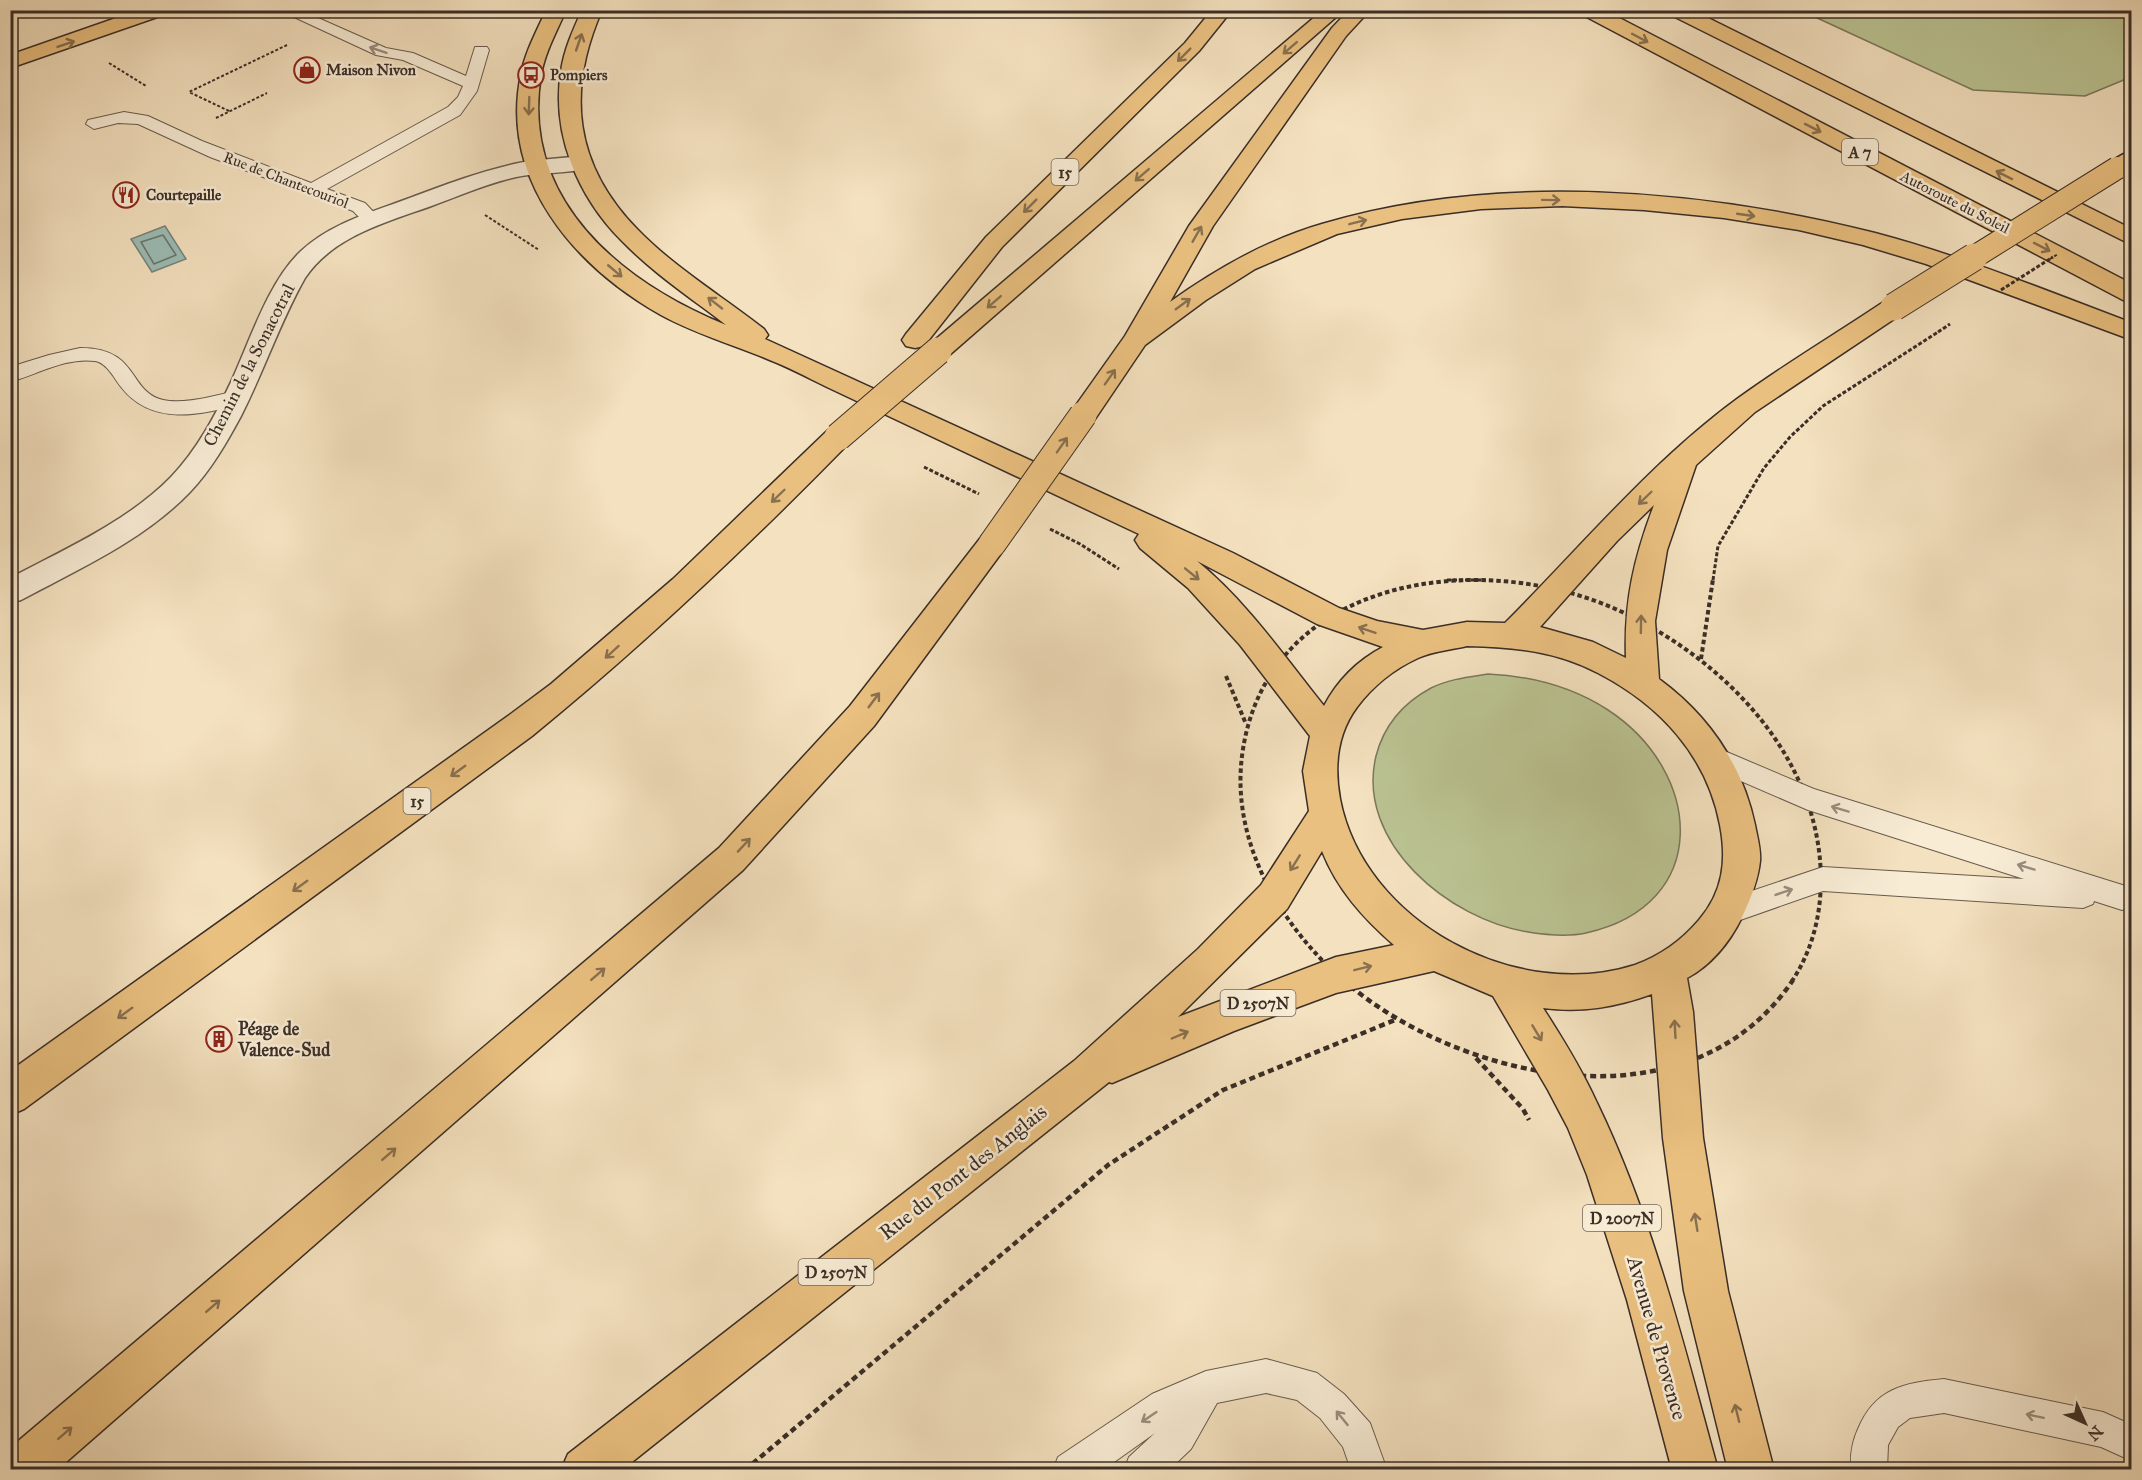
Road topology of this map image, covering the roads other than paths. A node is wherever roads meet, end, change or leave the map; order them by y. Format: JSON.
{"nodes":[{"id":1,"x":115,"y":10,"type":"edge"},
{"id":2,"x":159,"y":10,"type":"edge"},
{"id":3,"x":286,"y":10,"type":"edge"},
{"id":4,"x":556,"y":10,"type":"edge"},
{"id":5,"x":592,"y":10,"type":"edge"},
{"id":6,"x":1223,"y":10,"type":"edge"},
{"id":7,"x":1335,"y":10,"type":"edge"},
{"id":8,"x":1361,"y":10,"type":"edge"},
{"id":9,"x":1588,"y":10,"type":"edge"},
{"id":10,"x":1676,"y":10,"type":"edge"},
{"id":11,"x":1685,"y":10,"type":"edge"},
{"id":12,"x":10,"y":46,"type":"edge"},
{"id":13,"x":481,"y":50,"type":"dead end"},
{"id":14,"x":1767,"y":56,"type":"junction"},
{"id":15,"x":10,"y":62,"type":"edge"},
{"id":16,"x":471,"y":84,"type":"junction"},
{"id":17,"x":94,"y":124,"type":"dead end"},
{"id":18,"x":581,"y":163,"type":"junction"},
{"id":19,"x":2124,"y":163,"type":"edge"},
{"id":20,"x":535,"y":169,"type":"junction"},
{"id":21,"x":312,"y":190,"type":"junction"},
{"id":22,"x":372,"y":220,"type":"junction"},
{"id":23,"x":2132,"y":238,"type":"edge"},
{"id":24,"x":2132,"y":294,"type":"edge"},
{"id":25,"x":2132,"y":332,"type":"edge"},
{"id":26,"x":1136,"y":339,"type":"junction"},
{"id":27,"x":927,"y":345,"type":"junction"},
{"id":28,"x":777,"y":353,"type":"junction"},
{"id":29,"x":10,"y":375,"type":"edge"},
{"id":30,"x":237,"y":398,"type":"junction"},
{"id":31,"x":1687,"y":457,"type":"junction"},
{"id":32,"x":1114,"y":511,"type":"junction"},
{"id":33,"x":10,"y":592,"type":"edge"},
{"id":34,"x":1514,"y":634,"type":"junction"},
{"id":35,"x":1424,"y":643,"type":"junction"},
{"id":36,"x":1643,"y":683,"type":"junction"},
{"id":37,"x":1326,"y":733,"type":"junction"},
{"id":38,"x":1715,"y":758,"type":"junction"},
{"id":39,"x":1326,"y":813,"type":"junction"},
{"id":40,"x":1729,"y":911,"type":"junction"},
{"id":41,"x":1436,"y":953,"type":"junction"},
{"id":42,"x":1667,"y":971,"type":"junction"},
{"id":43,"x":1506,"y":983,"type":"junction"},
{"id":44,"x":1088,"y":1075,"type":"junction"},
{"id":45,"x":10,"y":1095,"type":"edge"},
{"id":46,"x":1206,"y":1388,"type":"junction"},
{"id":47,"x":2132,"y":1443,"type":"edge"},
{"id":48,"x":19,"y":1470,"type":"edge"},
{"id":49,"x":584,"y":1470,"type":"edge"},
{"id":50,"x":1071,"y":1470,"type":"edge"},
{"id":51,"x":1142,"y":1470,"type":"edge"},
{"id":52,"x":1368,"y":1470,"type":"edge"},
{"id":53,"x":1695,"y":1470,"type":"edge"},
{"id":54,"x":1751,"y":1470,"type":"edge"},
{"id":55,"x":1869,"y":1470,"type":"edge"}],
"edges":[{"from":1,"to":12,"type":"main road"},
{"from":15,"to":2,"type":"main road","one_way":true},
{"from":16,"to":3,"type":"lane","one_way":true},
{"from":4,"to":20,"type":"main road","one_way":true},
{"from":18,"to":5,"type":"main road","one_way":true},
{"from":6,"to":27,"type":"main road","number":"15","one_way":true},
{"from":7,"to":27,"type":"main road","one_way":true},
{"from":26,"to":8,"type":"main road","one_way":true},
{"from":9,"to":24,"type":"main road","name":"Autoroute du Soleil","number":"A 7","one_way":true},
{"from":10,"to":14,"type":"main road","number":"A 7"},
{"from":11,"to":14,"type":"main road"},
{"from":13,"to":16,"type":"lane"},
{"from":23,"to":14,"type":"main road","number":"A 7","one_way":true},
{"from":16,"to":21,"type":"lane"},
{"from":17,"to":21,"type":"lane","name":"Rue de Chantecouriol"},
{"from":18,"to":20,"type":"street"},
{"from":28,"to":18,"type":"main road","one_way":true},
{"from":19,"to":31,"type":"main road","bridge":true},
{"from":20,"to":22,"type":"street"},
{"from":20,"to":28,"type":"main road","one_way":true},
{"from":21,"to":22,"type":"lane","name":"Rue de Chantecouriol"},
{"from":22,"to":30,"type":"street","name":"Chemin de la Sonacotral"},
{"from":26,"to":25,"type":"main road","one_way":true},
{"from":48,"to":26,"type":"main road","one_way":true,"bridge":true},
{"from":27,"to":45,"type":"main road","number":"15","one_way":true,"bridge":true},
{"from":28,"to":32,"type":"main road"},
{"from":29,"to":30,"type":"lane"},
{"from":30,"to":33,"type":"street","name":"Chemin de la Sonacotral"},
{"from":31,"to":34,"type":"main road","one_way":true},
{"from":36,"to":31,"type":"main road","one_way":true},
{"from":35,"to":32,"type":"main road","one_way":true},
{"from":32,"to":37,"type":"main road","one_way":true},
{"from":34,"to":35,"type":"main road"},
{"from":34,"to":36,"type":"main road"},
{"from":35,"to":37,"type":"main road"},
{"from":36,"to":38,"type":"main road"},
{"from":37,"to":39,"type":"main road"},
{"from":38,"to":40,"type":"main road"},
{"from":40,"to":38,"type":"lane","one_way":true},
{"from":39,"to":41,"type":"main road"},
{"from":39,"to":44,"type":"main road","name":"Rue du Pont des Anglais","number":"D 2507N","one_way":true},
{"from":40,"to":42,"type":"main road"},
{"from":41,"to":43,"type":"main road"},
{"from":44,"to":41,"type":"main road","name":"Rue du Pont des Anglais","number":"D 2507N","one_way":true},
{"from":42,"to":43,"type":"main road"},
{"from":54,"to":42,"type":"main road","one_way":true},
{"from":43,"to":53,"type":"main road","name":"Avenue de Provence","number":"D 2007N","one_way":true},
{"from":44,"to":49,"type":"main road","name":"Rue du Pont des Anglais","number":"D 2507N"},
{"from":46,"to":50,"type":"lane","one_way":true},
{"from":46,"to":51,"type":"lane"},
{"from":52,"to":46,"type":"lane","one_way":true},
{"from":47,"to":55,"type":"lane","one_way":true}]}
